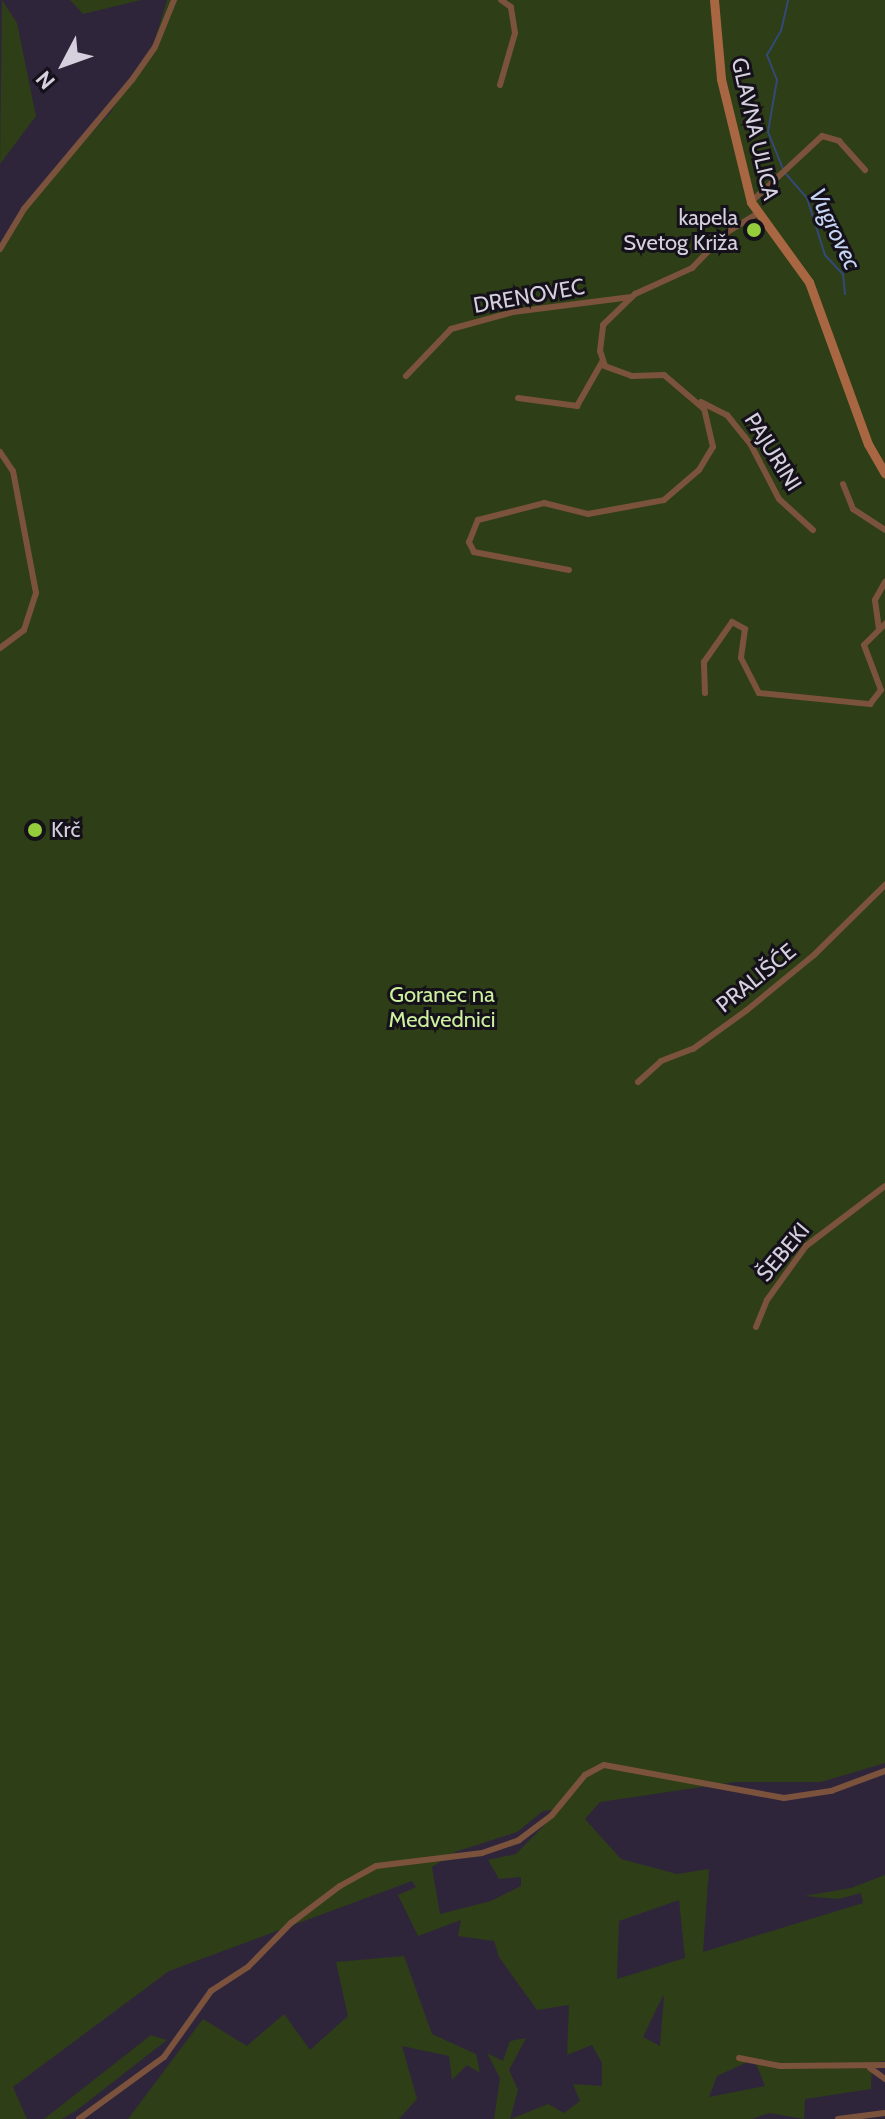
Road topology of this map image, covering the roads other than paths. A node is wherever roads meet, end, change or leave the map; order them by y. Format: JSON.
{"nodes":[{"id":1,"x":174,"y":0,"type":"edge"},
{"id":2,"x":501,"y":0,"type":"edge"},
{"id":3,"x":714,"y":0,"type":"edge"},
{"id":4,"x":500,"y":85,"type":"dead end"},
{"id":5,"x":865,"y":170,"type":"dead end"},
{"id":6,"x":751,"y":202,"type":"junction"},
{"id":7,"x":756,"y":214,"type":"junction"},
{"id":8,"x":0,"y":249,"type":"edge"},
{"id":9,"x":631,"y":297,"type":"junction"},
{"id":10,"x":602,"y":362,"type":"junction"},
{"id":11,"x":406,"y":376,"type":"dead end"},
{"id":12,"x":518,"y":398,"type":"dead end"},
{"id":13,"x":698,"y":400,"type":"junction"},
{"id":14,"x":0,"y":452,"type":"edge"},
{"id":15,"x":885,"y":474,"type":"edge"},
{"id":16,"x":843,"y":484,"type":"dead end"},
{"id":17,"x":813,"y":530,"type":"dead end"},
{"id":18,"x":885,"y":530,"type":"edge"},
{"id":19,"x":569,"y":570,"type":"dead end"},
{"id":20,"x":885,"y":582,"type":"edge"},
{"id":21,"x":882,"y":627,"type":"edge"},
{"id":22,"x":0,"y":648,"type":"edge"},
{"id":23,"x":705,"y":693,"type":"dead end"},
{"id":24,"x":885,"y":885,"type":"edge"},
{"id":25,"x":638,"y":1082,"type":"dead end"},
{"id":26,"x":884,"y":1182,"type":"edge"},
{"id":27,"x":756,"y":1327,"type":"dead end"},
{"id":28,"x":885,"y":1771,"type":"edge"},
{"id":29,"x":739,"y":2058,"type":"dead end"},
{"id":30,"x":885,"y":2065,"type":"edge"},
{"id":31,"x":870,"y":2068,"type":"junction"},
{"id":32,"x":885,"y":2079,"type":"edge"},
{"id":33,"x":885,"y":2113,"type":"edge"},
{"id":34,"x":79,"y":2119,"type":"edge"},
{"id":35,"x":838,"y":2119,"type":"edge"}],
"edges":[{"from":1,"to":8,"type":"street"},
{"from":2,"to":4,"type":"street"},
{"from":3,"to":6,"type":"main road","name":"GLAVNA ULICA"},
{"from":5,"to":6,"type":"street"},
{"from":6,"to":7,"type":"main road","name":"GLAVNA ULICA"},
{"from":7,"to":9,"type":"street"},
{"from":7,"to":15,"type":"main road","name":"GLAVNA ULICA"},
{"from":9,"to":10,"type":"street"},
{"from":9,"to":11,"type":"street","name":"DRENOVEC"},
{"from":10,"to":12,"type":"street"},
{"from":10,"to":13,"type":"street","name":"PAJURINI"},
{"from":13,"to":17,"type":"street","name":"PAJURINI"},
{"from":13,"to":19,"type":"street","name":"PAJURINI"},
{"from":14,"to":22,"type":"street"},
{"from":16,"to":18,"type":"street"},
{"from":20,"to":21,"type":"street"},
{"from":21,"to":23,"type":"street"},
{"from":24,"to":25,"type":"street","name":"PRALIŠĆE"},
{"from":26,"to":27,"type":"street","name":"ŠEBEKI"},
{"from":28,"to":34,"type":"street"},
{"from":29,"to":31,"type":"street"},
{"from":30,"to":31,"type":"street"},
{"from":31,"to":32,"type":"street"},
{"from":33,"to":35,"type":"street"}]}
